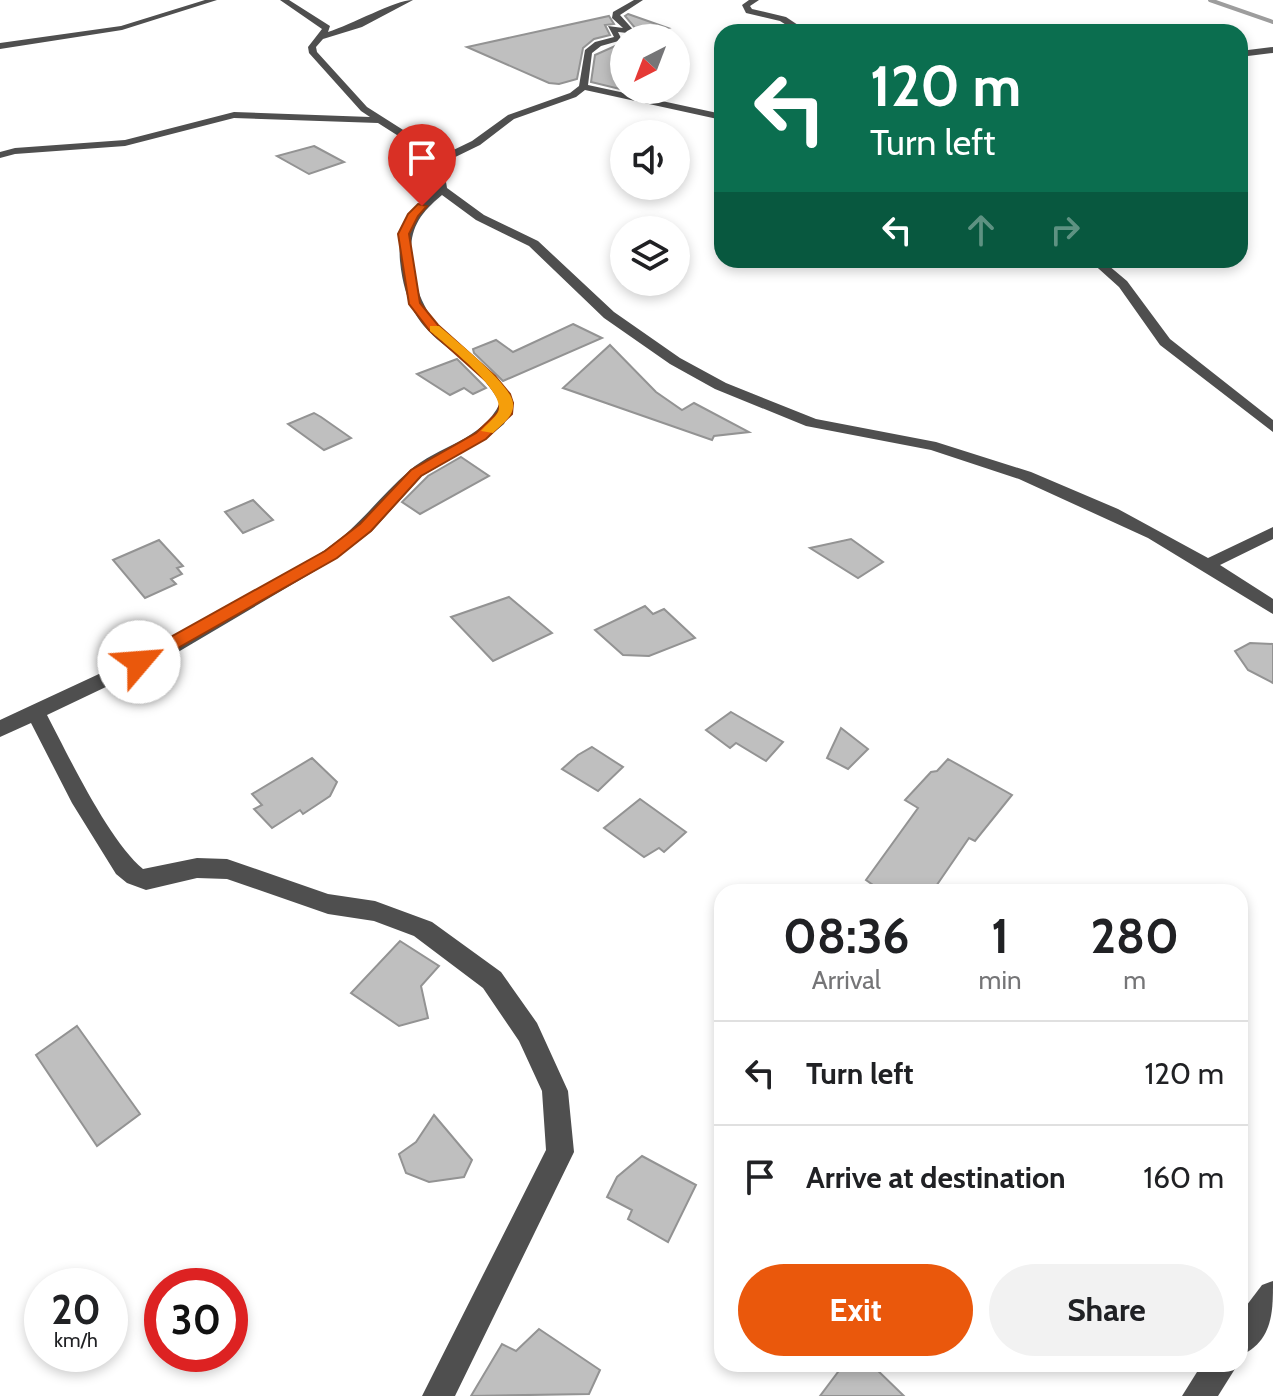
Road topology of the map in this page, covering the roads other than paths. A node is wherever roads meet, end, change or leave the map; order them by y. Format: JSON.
{"nodes":[{"id":1,"x":213,"y":0,"type":"edge"},
{"id":2,"x":284,"y":0,"type":"edge"},
{"id":3,"x":409,"y":0,"type":"edge"},
{"id":4,"x":639,"y":0,"type":"edge"},
{"id":5,"x":755,"y":0,"type":"edge"},
{"id":6,"x":791,"y":24,"type":"edge"},
{"id":7,"x":320,"y":37,"type":"junction"},
{"id":8,"x":0,"y":46,"type":"edge"},
{"id":9,"x":1273,"y":50,"type":"edge"},
{"id":10,"x":1248,"y":53,"type":"edge"},
{"id":11,"x":583,"y":87,"type":"junction"},
{"id":12,"x":714,"y":115,"type":"edge"},
{"id":13,"x":377,"y":120,"type":"junction"},
{"id":14,"x":0,"y":155,"type":"edge"},
{"id":15,"x":437,"y":162,"type":"junction"},
{"id":16,"x":442,"y":189,"type":"junction"},
{"id":17,"x":1104,"y":268,"type":"edge"},
{"id":18,"x":1273,"y":427,"type":"edge"},
{"id":19,"x":1273,"y":532,"type":"edge"},
{"id":20,"x":1207,"y":565,"type":"junction"},
{"id":21,"x":1273,"y":608,"type":"edge"},
{"id":22,"x":35,"y":712,"type":"junction"},
{"id":23,"x":0,"y":729,"type":"edge"},
{"id":24,"x":1273,"y":1296,"type":"edge"},
{"id":25,"x":1248,"y":1329,"type":"edge"},
{"id":26,"x":1216,"y":1372,"type":"edge"},
{"id":27,"x":438,"y":1396,"type":"edge"},
{"id":28,"x":1198,"y":1396,"type":"edge"}],
"edges":[{"from":1,"to":8,"type":"street"},
{"from":2,"to":7,"type":"street"},
{"from":3,"to":7,"type":"street"},
{"from":4,"to":11,"type":"street"},
{"from":5,"to":6,"type":"street"},
{"from":7,"to":13,"type":"street"},
{"from":9,"to":10,"type":"street"},
{"from":11,"to":12,"type":"street"},
{"from":11,"to":15,"type":"street"},
{"from":13,"to":14,"type":"street"},
{"from":13,"to":15,"type":"street"},
{"from":15,"to":16,"type":"street"},
{"from":16,"to":20,"type":"street"},
{"from":16,"to":22,"type":"street"},
{"from":17,"to":18,"type":"street"},
{"from":19,"to":20,"type":"street"},
{"from":20,"to":21,"type":"street"},
{"from":22,"to":23,"type":"street"},
{"from":22,"to":27,"type":"street"},
{"from":24,"to":25,"type":"street"},
{"from":26,"to":28,"type":"street"}]}
